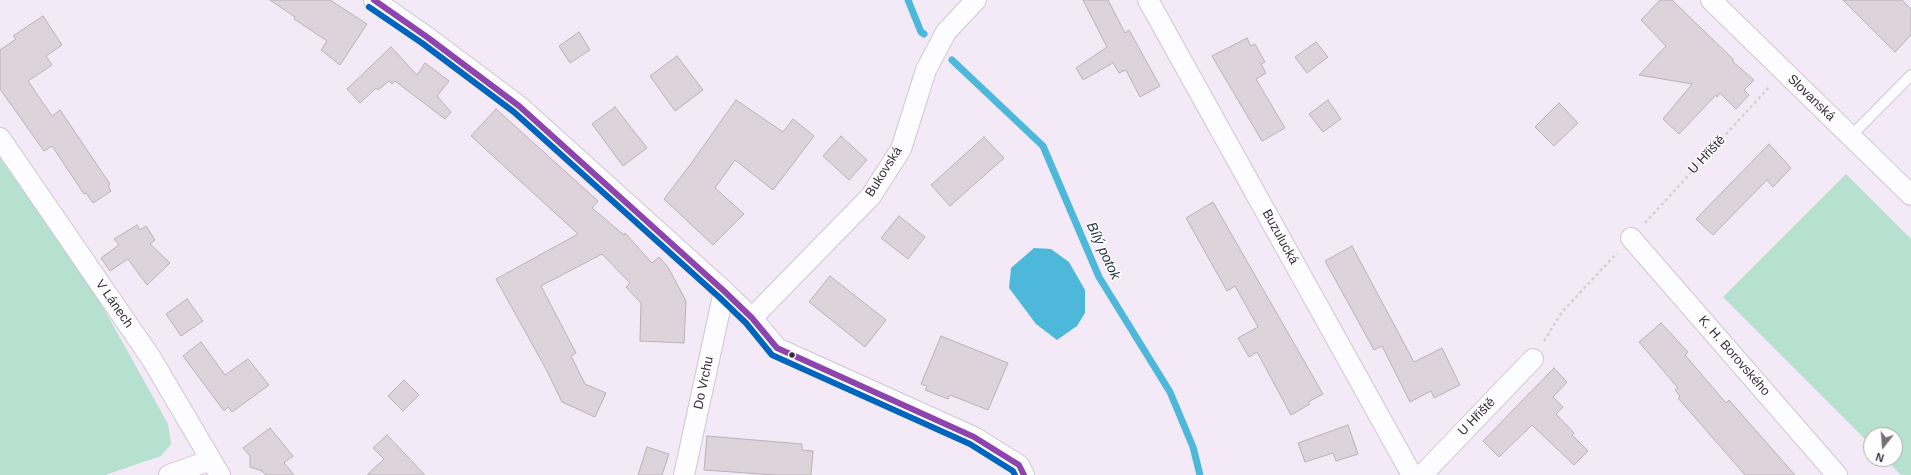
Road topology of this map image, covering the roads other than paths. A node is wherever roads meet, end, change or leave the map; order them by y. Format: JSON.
{"nodes":[{"id":1,"x":374,"y":0,"type":"edge"},
{"id":2,"x":976,"y":0,"type":"edge"},
{"id":3,"x":1148,"y":0,"type":"edge"},
{"id":4,"x":1711,"y":0,"type":"edge"},
{"id":5,"x":1911,"y":75,"type":"edge"},
{"id":6,"x":1851,"y":136,"type":"junction"},
{"id":7,"x":0,"y":138,"type":"edge"},
{"id":8,"x":1911,"y":195,"type":"edge"},
{"id":9,"x":1631,"y":238,"type":"road end"},
{"id":10,"x":724,"y":291,"type":"junction"},
{"id":11,"x":752,"y":318,"type":"junction"},
{"id":12,"x":1533,"y":359,"type":"road end"},
{"id":13,"x":216,"y":467,"type":"edge"},
{"id":14,"x":169,"y":475,"type":"edge"},
{"id":15,"x":684,"y":475,"type":"edge"},
{"id":16,"x":1024,"y":475,"type":"edge"},
{"id":17,"x":1412,"y":475,"type":"edge"},
{"id":18,"x":1422,"y":475,"type":"edge"},
{"id":19,"x":1837,"y":475,"type":"edge"}],
"edges":[{"from":1,"to":10,"type":"street"},
{"from":2,"to":11,"type":"street","name":"Bukovská"},
{"from":3,"to":17,"type":"street","name":"Buzulucká"},
{"from":4,"to":6,"type":"street","name":"Slovanská"},
{"from":5,"to":6,"type":"lane"},
{"from":6,"to":8,"type":"street","name":"Slovanská"},
{"from":7,"to":13,"type":"street","name":"V Lánech"},
{"from":9,"to":19,"type":"street","name":"K. H. Borovského"},
{"from":10,"to":11,"type":"street"},
{"from":10,"to":15,"type":"street","name":"Do Vrchu"},
{"from":11,"to":16,"type":"street"},
{"from":12,"to":18,"type":"street","name":"U Hřiště"},
{"from":13,"to":14,"type":"street"}]}
